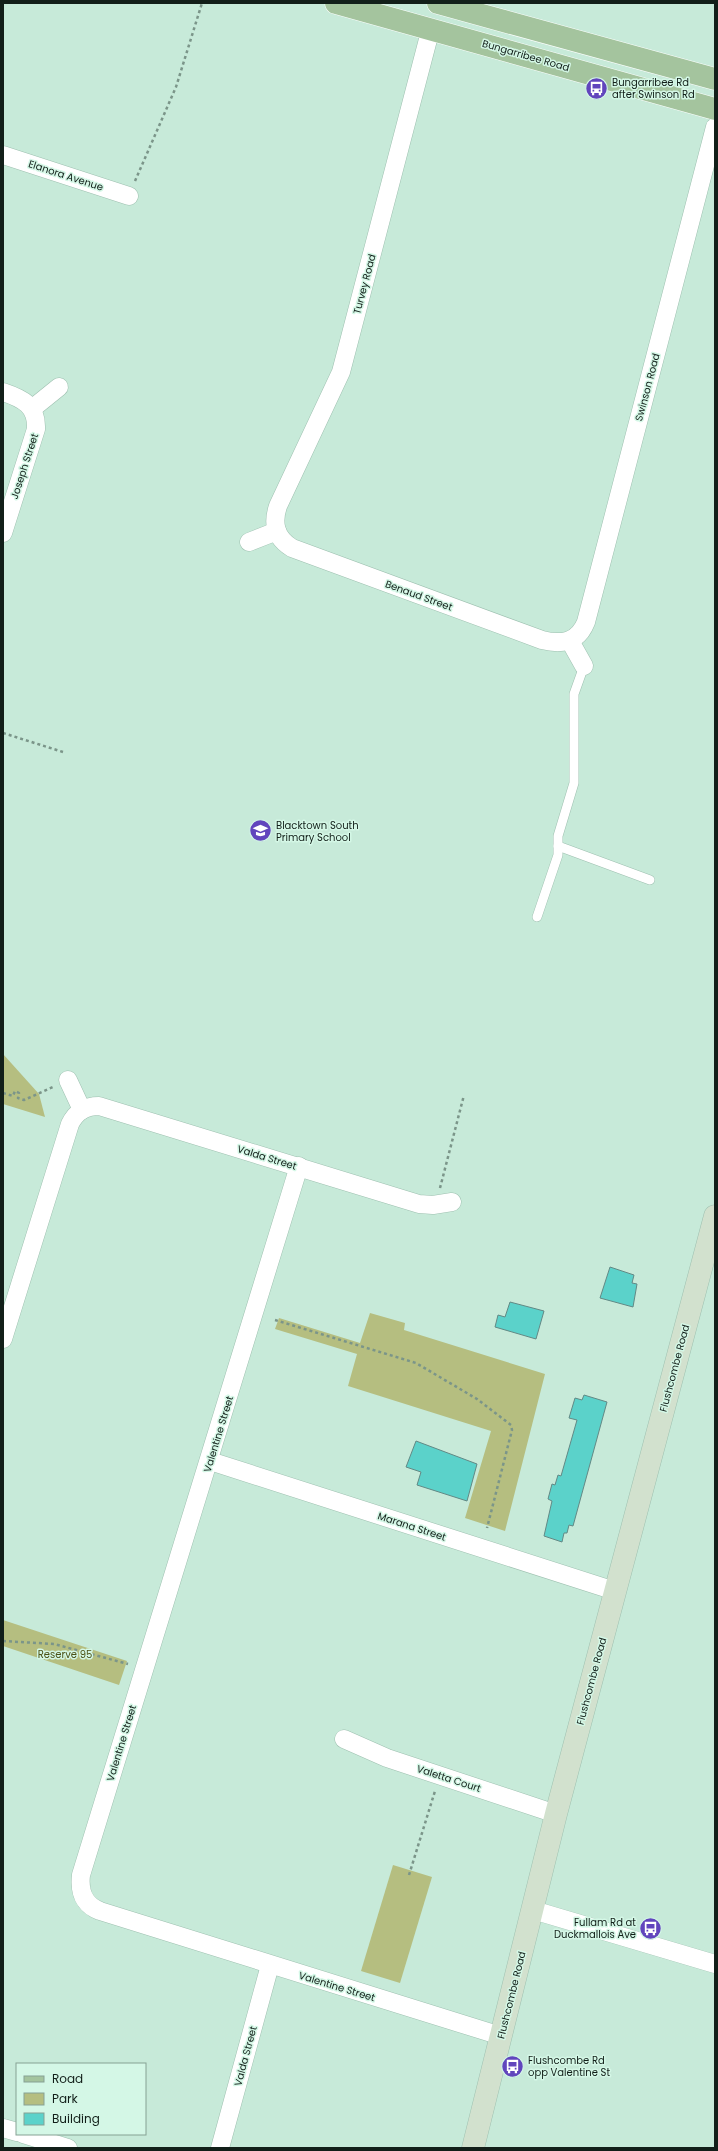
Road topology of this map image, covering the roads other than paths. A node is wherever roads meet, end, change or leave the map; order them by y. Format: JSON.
{"nodes":[{"id":1,"x":336,"y":3,"type":"edge"},
{"id":2,"x":438,"y":3,"type":"edge"},
{"id":3,"x":431,"y":28,"type":"junction"},
{"id":4,"x":715,"y":79,"type":"edge"},
{"id":5,"x":715,"y":110,"type":"edge"},
{"id":6,"x":715,"y":127,"type":"edge"},
{"id":7,"x":3,"y":155,"type":"edge"},
{"id":8,"x":129,"y":196,"type":"road end"},
{"id":9,"x":59,"y":387,"type":"dead end"},
{"id":10,"x":3,"y":392,"type":"edge"},
{"id":11,"x":32,"y":408,"type":"junction"},
{"id":12,"x":277,"y":531,"type":"junction"},
{"id":13,"x":3,"y":533,"type":"edge"},
{"id":14,"x":249,"y":542,"type":"dead end"},
{"id":15,"x":570,"y":641,"type":"junction"},
{"id":16,"x":584,"y":666,"type":"joint"},
{"id":17,"x":558,"y":846,"type":"junction"},
{"id":18,"x":650,"y":880,"type":"dead end"},
{"id":19,"x":537,"y":917,"type":"dead end"},
{"id":20,"x":68,"y":1080,"type":"road end"},
{"id":21,"x":82,"y":1110,"type":"junction"},
{"id":22,"x":299,"y":1166,"type":"junction"},
{"id":23,"x":446,"y":1203,"type":"road end"},
{"id":24,"x":715,"y":1216,"type":"edge"},
{"id":25,"x":3,"y":1339,"type":"edge"},
{"id":26,"x":210,"y":1461,"type":"junction"},
{"id":27,"x":615,"y":1591,"type":"junction"},
{"id":28,"x":344,"y":1739,"type":"dead end"},
{"id":29,"x":556,"y":1814,"type":"junction"},
{"id":30,"x":533,"y":1910,"type":"junction"},
{"id":31,"x":715,"y":1964,"type":"edge"},
{"id":32,"x":270,"y":1965,"type":"junction"},
{"id":33,"x":501,"y":2036,"type":"junction"},
{"id":34,"x":3,"y":2128,"type":"edge"},
{"id":35,"x":16,"y":2132,"type":"edge"},
{"id":36,"x":26,"y":2135,"type":"edge"},
{"id":37,"x":68,"y":2148,"type":"edge"},
{"id":38,"x":220,"y":2148,"type":"edge"},
{"id":39,"x":473,"y":2148,"type":"edge"}],
"edges":[{"from":1,"to":3,"type":"main road","name":"Bungarribee Road"},
{"from":2,"to":4,"type":"main road"},
{"from":3,"to":5,"type":"main road","name":"Bungarribee Road"},
{"from":3,"to":12,"type":"street","name":"Turvey Road"},
{"from":6,"to":15,"type":"street","name":"Swinson Road"},
{"from":7,"to":8,"type":"street","name":"Elanora Avenue"},
{"from":9,"to":11,"type":"street"},
{"from":10,"to":11,"type":"street"},
{"from":11,"to":13,"type":"street","name":"Joseph Street"},
{"from":12,"to":14,"type":"street"},
{"from":12,"to":15,"type":"street","name":"Benaud Street"},
{"from":15,"to":16,"type":"street"},
{"from":16,"to":17,"type":"lane"},
{"from":17,"to":18,"type":"lane"},
{"from":17,"to":19,"type":"lane"},
{"from":20,"to":21,"type":"street"},
{"from":21,"to":22,"type":"street","name":"Valda Street"},
{"from":21,"to":25,"type":"street"},
{"from":22,"to":23,"type":"street","name":"Valda Street"},
{"from":22,"to":26,"type":"street","name":"Valentine Street"},
{"from":24,"to":27,"type":"street","name":"Flushcombe Road"},
{"from":26,"to":27,"type":"street","name":"Marana Street"},
{"from":26,"to":32,"type":"street","name":"Valentine Street"},
{"from":27,"to":29,"type":"street","name":"Flushcombe Road"},
{"from":28,"to":29,"type":"street","name":"Valetta Court"},
{"from":29,"to":30,"type":"street","name":"Flushcombe Road"},
{"from":30,"to":31,"type":"street"},
{"from":30,"to":33,"type":"street","name":"Flushcombe Road"},
{"from":32,"to":33,"type":"street","name":"Valentine Street"},
{"from":32,"to":38,"type":"street","name":"Valda Street"},
{"from":33,"to":39,"type":"street","name":"Flushcombe Road"},
{"from":34,"to":35,"type":"street"},
{"from":36,"to":37,"type":"street"}]}
